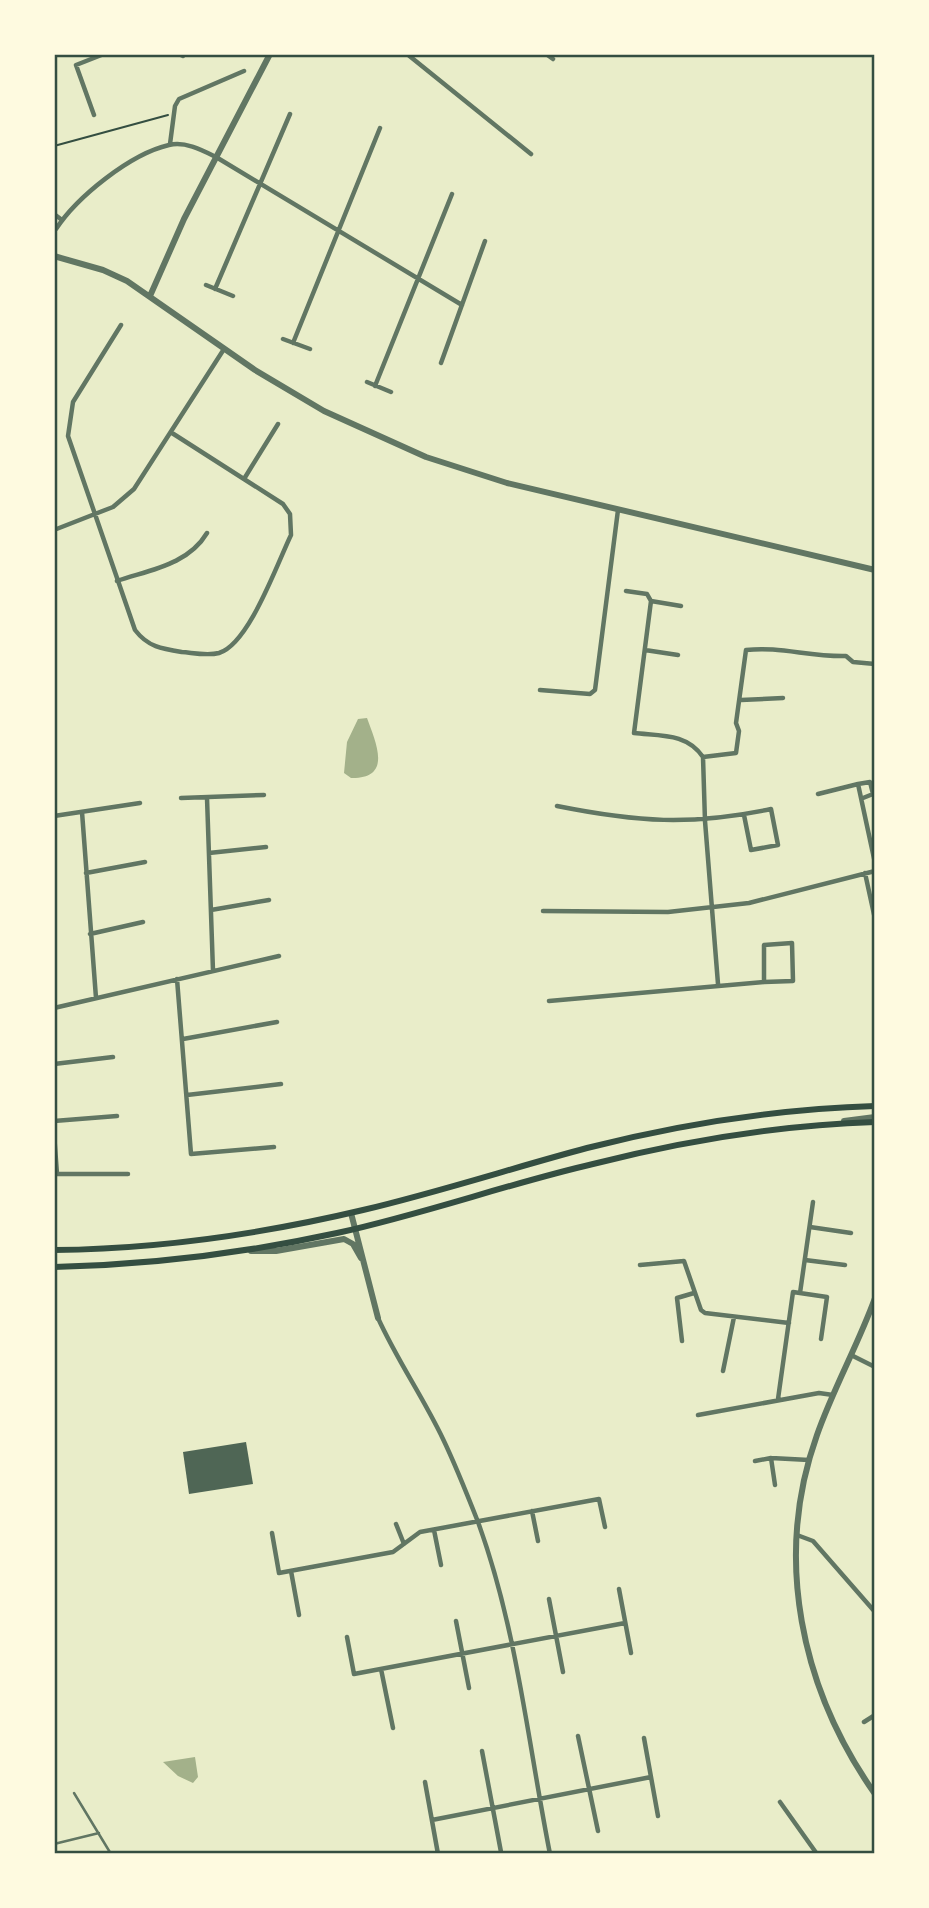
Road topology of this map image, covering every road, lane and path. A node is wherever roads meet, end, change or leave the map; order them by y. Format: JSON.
{"nodes":[{"id":1,"x":104,"y":54,"type":"edge"},
{"id":2,"x":270,"y":54,"type":"edge"},
{"id":3,"x":407,"y":54,"type":"edge"},
{"id":4,"x":547,"y":54,"type":"edge"},
{"id":5,"x":553,"y":59,"type":"dead end"},
{"id":6,"x":244,"y":71,"type":"dead end"},
{"id":7,"x":290,"y":114,"type":"dead end"},
{"id":8,"x":94,"y":115,"type":"dead end"},
{"id":9,"x":173,"y":116,"type":"junction"},
{"id":10,"x":380,"y":128,"type":"dead end"},
{"id":11,"x":170,"y":144,"type":"junction"},
{"id":12,"x":54,"y":146,"type":"edge"},
{"id":13,"x":531,"y":154,"type":"dead end"},
{"id":14,"x":216,"y":157,"type":"junction"},
{"id":15,"x":259,"y":183,"type":"junction"},
{"id":16,"x":452,"y":194,"type":"dead end"},
{"id":17,"x":54,"y":214,"type":"edge"},
{"id":18,"x":62,"y":220,"type":"junction"},
{"id":19,"x":56,"y":229,"type":"edge"},
{"id":20,"x":338,"y":229,"type":"junction"},
{"id":21,"x":485,"y":241,"type":"dead end"},
{"id":22,"x":54,"y":256,"type":"edge"},
{"id":23,"x":418,"y":279,"type":"junction"},
{"id":24,"x":206,"y":285,"type":"dead end"},
{"id":25,"x":215,"y":289,"type":"junction"},
{"id":26,"x":150,"y":296,"type":"junction"},
{"id":27,"x":233,"y":296,"type":"dead end"},
{"id":28,"x":462,"y":305,"type":"junction"},
{"id":29,"x":121,"y":325,"type":"dead end"},
{"id":30,"x":283,"y":339,"type":"dead end"},
{"id":31,"x":293,"y":343,"type":"junction"},
{"id":32,"x":225,"y":348,"type":"junction"},
{"id":33,"x":310,"y":349,"type":"dead end"},
{"id":34,"x":441,"y":363,"type":"dead end"},
{"id":35,"x":367,"y":382,"type":"dead end"},
{"id":36,"x":375,"y":386,"type":"junction"},
{"id":37,"x":391,"y":392,"type":"dead end"},
{"id":38,"x":278,"y":424,"type":"dead end"},
{"id":39,"x":172,"y":433,"type":"junction"},
{"id":40,"x":244,"y":479,"type":"junction"},
{"id":41,"x":618,"y":510,"type":"junction"},
{"id":42,"x":94,"y":515,"type":"junction"},
{"id":43,"x":54,"y":530,"type":"edge"},
{"id":44,"x":207,"y":533,"type":"dead end"},
{"id":45,"x":875,"y":570,"type":"edge"},
{"id":46,"x":117,"y":581,"type":"junction"},
{"id":47,"x":626,"y":591,"type":"dead end"},
{"id":48,"x":651,"y":601,"type":"junction"},
{"id":49,"x":681,"y":606,"type":"dead end"},
{"id":50,"x":645,"y":650,"type":"junction"},
{"id":51,"x":678,"y":654,"type":"dead end"},
{"id":52,"x":875,"y":663,"type":"edge"},
{"id":53,"x":540,"y":690,"type":"dead end"},
{"id":54,"x":783,"y":698,"type":"dead end"},
{"id":55,"x":741,"y":700,"type":"junction"},
{"id":56,"x":703,"y":757,"type":"junction"},
{"id":57,"x":858,"y":784,"type":"junction"},
{"id":58,"x":818,"y":794,"type":"dead end"},
{"id":59,"x":874,"y":794,"type":"edge"},
{"id":60,"x":264,"y":795,"type":"dead end"},
{"id":61,"x":207,"y":797,"type":"junction"},
{"id":62,"x":181,"y":798,"type":"dead end"},
{"id":63,"x":863,"y":798,"type":"junction"},
{"id":64,"x":140,"y":803,"type":"dead end"},
{"id":65,"x":557,"y":806,"type":"dead end"},
{"id":66,"x":82,"y":811,"type":"junction"},
{"id":67,"x":744,"y":814,"type":"junction"},
{"id":68,"x":54,"y":816,"type":"edge"},
{"id":69,"x":705,"y":821,"type":"junction"},
{"id":70,"x":266,"y":847,"type":"dead end"},
{"id":71,"x":209,"y":853,"type":"junction"},
{"id":72,"x":145,"y":862,"type":"dead end"},
{"id":73,"x":875,"y":863,"type":"edge"},
{"id":74,"x":875,"y":871,"type":"edge"},
{"id":75,"x":86,"y":873,"type":"junction"},
{"id":76,"x":864,"y":873,"type":"junction"},
{"id":77,"x":269,"y":901,"type":"dead end"},
{"id":78,"x":714,"y":907,"type":"junction"},
{"id":79,"x":211,"y":911,"type":"junction"},
{"id":80,"x":543,"y":911,"type":"dead end"},
{"id":81,"x":875,"y":919,"type":"edge"},
{"id":82,"x":143,"y":922,"type":"dead end"},
{"id":83,"x":90,"y":934,"type":"junction"},
{"id":84,"x":279,"y":956,"type":"dead end"},
{"id":85,"x":213,"y":971,"type":"junction"},
{"id":86,"x":875,"y":972,"type":"edge"},
{"id":87,"x":177,"y":979,"type":"junction"},
{"id":88,"x":764,"y":982,"type":"junction"},
{"id":89,"x":875,"y":982,"type":"edge"},
{"id":90,"x":718,"y":984,"type":"junction"},
{"id":91,"x":96,"y":998,"type":"junction"},
{"id":92,"x":549,"y":1001,"type":"dead end"},
{"id":93,"x":54,"y":1008,"type":"edge"},
{"id":94,"x":277,"y":1022,"type":"dead end"},
{"id":95,"x":183,"y":1039,"type":"junction"},
{"id":96,"x":113,"y":1057,"type":"dead end"},
{"id":97,"x":54,"y":1064,"type":"edge"},
{"id":98,"x":281,"y":1084,"type":"dead end"},
{"id":99,"x":187,"y":1096,"type":"junction"},
{"id":100,"x":875,"y":1106,"type":"edge"},
{"id":101,"x":117,"y":1116,"type":"dead end"},
{"id":102,"x":875,"y":1120,"type":"edge"},
{"id":103,"x":54,"y":1121,"type":"edge"},
{"id":104,"x":54,"y":1133,"type":"edge"},
{"id":105,"x":274,"y":1147,"type":"dead end"},
{"id":106,"x":128,"y":1174,"type":"dead end"},
{"id":107,"x":813,"y":1202,"type":"dead end"},
{"id":108,"x":351,"y":1213,"type":"junction"},
{"id":109,"x":810,"y":1227,"type":"junction"},
{"id":110,"x":354,"y":1229,"type":"junction"},
{"id":111,"x":850,"y":1233,"type":"dead end"},
{"id":112,"x":54,"y":1250,"type":"edge"},
{"id":113,"x":228,"y":1251,"type":"junction"},
{"id":114,"x":361,"y":1258,"type":"junction"},
{"id":115,"x":805,"y":1260,"type":"junction"},
{"id":116,"x":640,"y":1265,"type":"dead end"},
{"id":117,"x":845,"y":1265,"type":"dead end"},
{"id":118,"x":54,"y":1267,"type":"edge"},
{"id":119,"x":694,"y":1293,"type":"junction"},
{"id":120,"x":800,"y":1293,"type":"junction"},
{"id":121,"x":875,"y":1298,"type":"edge"},
{"id":122,"x":734,"y":1317,"type":"junction"},
{"id":123,"x":378,"y":1318,"type":"joint"},
{"id":124,"x":789,"y":1323,"type":"junction"},
{"id":125,"x":821,"y":1339,"type":"dead end"},
{"id":126,"x":682,"y":1341,"type":"dead end"},
{"id":127,"x":850,"y":1355,"type":"junction"},
{"id":128,"x":875,"y":1367,"type":"edge"},
{"id":129,"x":723,"y":1371,"type":"dead end"},
{"id":130,"x":833,"y":1395,"type":"junction"},
{"id":131,"x":778,"y":1399,"type":"junction"},
{"id":132,"x":698,"y":1415,"type":"dead end"},
{"id":133,"x":771,"y":1458,"type":"junction"},
{"id":134,"x":809,"y":1460,"type":"junction"},
{"id":135,"x":755,"y":1461,"type":"dead end"},
{"id":136,"x":775,"y":1485,"type":"dead end"},
{"id":137,"x":532,"y":1511,"type":"junction"},
{"id":138,"x":478,"y":1522,"type":"junction"},
{"id":139,"x":396,"y":1524,"type":"dead end"},
{"id":140,"x":605,"y":1527,"type":"dead end"},
{"id":141,"x":434,"y":1530,"type":"junction"},
{"id":142,"x":272,"y":1533,"type":"dead end"},
{"id":143,"x":797,"y":1535,"type":"junction"},
{"id":144,"x":538,"y":1541,"type":"dead end"},
{"id":145,"x":404,"y":1544,"type":"junction"},
{"id":146,"x":441,"y":1565,"type":"dead end"},
{"id":147,"x":291,"y":1572,"type":"junction"},
{"id":148,"x":619,"y":1589,"type":"dead end"},
{"id":149,"x":549,"y":1599,"type":"dead end"},
{"id":150,"x":875,"y":1612,"type":"edge"},
{"id":151,"x":299,"y":1615,"type":"dead end"},
{"id":152,"x":456,"y":1621,"type":"dead end"},
{"id":153,"x":625,"y":1623,"type":"junction"},
{"id":154,"x":556,"y":1636,"type":"junction"},
{"id":155,"x":347,"y":1637,"type":"dead end"},
{"id":156,"x":512,"y":1644,"type":"junction"},
{"id":157,"x":631,"y":1653,"type":"dead end"},
{"id":158,"x":462,"y":1654,"type":"junction"},
{"id":159,"x":381,"y":1669,"type":"junction"},
{"id":160,"x":563,"y":1672,"type":"dead end"},
{"id":161,"x":469,"y":1688,"type":"dead end"},
{"id":162,"x":875,"y":1715,"type":"edge"},
{"id":163,"x":864,"y":1722,"type":"dead end"},
{"id":164,"x":393,"y":1728,"type":"dead end"},
{"id":165,"x":578,"y":1736,"type":"dead end"},
{"id":166,"x":644,"y":1738,"type":"dead end"},
{"id":167,"x":482,"y":1751,"type":"dead end"},
{"id":168,"x":651,"y":1777,"type":"junction"},
{"id":169,"x":425,"y":1782,"type":"dead end"},
{"id":170,"x":588,"y":1790,"type":"junction"},
{"id":171,"x":74,"y":1793,"type":"dead end"},
{"id":172,"x":875,"y":1794,"type":"edge"},
{"id":173,"x":539,"y":1799,"type":"junction"},
{"id":174,"x":780,"y":1802,"type":"dead end"},
{"id":175,"x":492,"y":1808,"type":"junction"},
{"id":176,"x":658,"y":1816,"type":"dead end"},
{"id":177,"x":432,"y":1820,"type":"junction"},
{"id":178,"x":598,"y":1831,"type":"dead end"},
{"id":179,"x":100,"y":1833,"type":"junction"},
{"id":180,"x":54,"y":1844,"type":"edge"},
{"id":181,"x":501,"y":1852,"type":"dead end"},
{"id":182,"x":110,"y":1854,"type":"edge"},
{"id":183,"x":438,"y":1854,"type":"edge"},
{"id":184,"x":550,"y":1854,"type":"edge"},
{"id":185,"x":817,"y":1854,"type":"edge"}],
"edges":[{"from":1,"to":8,"type":"street"},
{"from":2,"to":14,"type":"street"},
{"from":3,"to":13,"type":"street"},
{"from":4,"to":5,"type":"street"},
{"from":6,"to":9,"type":"street"},
{"from":7,"to":15,"type":"street"},
{"from":9,"to":11,"type":"street"},
{"from":9,"to":12,"type":"path"},
{"from":10,"to":20,"type":"street"},
{"from":11,"to":14,"type":"street"},
{"from":11,"to":18,"type":"street"},
{"from":14,"to":15,"type":"street"},
{"from":14,"to":26,"type":"street"},
{"from":15,"to":20,"type":"street"},
{"from":15,"to":25,"type":"street"},
{"from":16,"to":23,"type":"street"},
{"from":17,"to":18,"type":"street"},
{"from":18,"to":19,"type":"street"},
{"from":20,"to":23,"type":"street"},
{"from":20,"to":31,"type":"street"},
{"from":21,"to":28,"type":"street"},
{"from":22,"to":26,"type":"street"},
{"from":23,"to":28,"type":"street"},
{"from":23,"to":36,"type":"street"},
{"from":24,"to":25,"type":"street"},
{"from":25,"to":27,"type":"street"},
{"from":26,"to":32,"type":"street"},
{"from":28,"to":34,"type":"street"},
{"from":29,"to":42,"type":"street"},
{"from":30,"to":31,"type":"street"},
{"from":31,"to":33,"type":"street"},
{"from":32,"to":39,"type":"street"},
{"from":32,"to":41,"type":"street"},
{"from":35,"to":36,"type":"street"},
{"from":36,"to":37,"type":"street"},
{"from":38,"to":40,"type":"street"},
{"from":39,"to":40,"type":"street"},
{"from":39,"to":42,"type":"street"},
{"from":40,"to":46,"type":"street"},
{"from":41,"to":45,"type":"street"},
{"from":41,"to":53,"type":"street"},
{"from":42,"to":43,"type":"street"},
{"from":42,"to":46,"type":"street"},
{"from":44,"to":46,"type":"street"},
{"from":47,"to":48,"type":"street"},
{"from":48,"to":49,"type":"street"},
{"from":48,"to":50,"type":"street"},
{"from":50,"to":51,"type":"street"},
{"from":50,"to":56,"type":"street"},
{"from":52,"to":55,"type":"street"},
{"from":54,"to":55,"type":"street"},
{"from":55,"to":56,"type":"street"},
{"from":56,"to":69,"type":"street"},
{"from":57,"to":58,"type":"street"},
{"from":57,"to":59,"type":"street"},
{"from":57,"to":63,"type":"street"},
{"from":59,"to":63,"type":"street"},
{"from":60,"to":61,"type":"street"},
{"from":61,"to":62,"type":"street"},
{"from":61,"to":71,"type":"street"},
{"from":63,"to":73,"type":"street"},
{"from":64,"to":66,"type":"street"},
{"from":65,"to":69,"type":"street"},
{"from":66,"to":68,"type":"street"},
{"from":66,"to":75,"type":"street"},
{"from":67,"to":67,"type":"street"},
{"from":67,"to":69,"type":"street"},
{"from":69,"to":78,"type":"street"},
{"from":70,"to":71,"type":"street"},
{"from":71,"to":79,"type":"street"},
{"from":72,"to":75,"type":"street"},
{"from":74,"to":76,"type":"street"},
{"from":75,"to":83,"type":"street"},
{"from":76,"to":78,"type":"street"},
{"from":76,"to":81,"type":"street"},
{"from":77,"to":79,"type":"street"},
{"from":78,"to":80,"type":"street"},
{"from":78,"to":90,"type":"street"},
{"from":79,"to":85,"type":"street"},
{"from":82,"to":83,"type":"street"},
{"from":83,"to":91,"type":"street"},
{"from":84,"to":85,"type":"street"},
{"from":85,"to":87,"type":"street"},
{"from":86,"to":89,"type":"street"},
{"from":87,"to":91,"type":"street"},
{"from":87,"to":95,"type":"street"},
{"from":88,"to":88,"type":"street"},
{"from":88,"to":90,"type":"street"},
{"from":90,"to":92,"type":"street"},
{"from":91,"to":93,"type":"street"},
{"from":94,"to":95,"type":"street"},
{"from":95,"to":99,"type":"street"},
{"from":96,"to":97,"type":"street"},
{"from":98,"to":99,"type":"street"},
{"from":99,"to":105,"type":"street"},
{"from":100,"to":108,"type":"main road"},
{"from":101,"to":103,"type":"street"},
{"from":102,"to":110,"type":"main road"},
{"from":104,"to":106,"type":"street"},
{"from":107,"to":109,"type":"street"},
{"from":108,"to":110,"type":"street"},
{"from":108,"to":112,"type":"main road"},
{"from":109,"to":111,"type":"street"},
{"from":109,"to":115,"type":"street"},
{"from":110,"to":113,"type":"main road"},
{"from":110,"to":114,"type":"street"},
{"from":113,"to":114,"type":"street"},
{"from":113,"to":118,"type":"main road"},
{"from":114,"to":123,"type":"street"},
{"from":115,"to":117,"type":"street"},
{"from":115,"to":120,"type":"street"},
{"from":116,"to":119,"type":"street"},
{"from":119,"to":122,"type":"street"},
{"from":119,"to":126,"type":"street"},
{"from":120,"to":124,"type":"street"},
{"from":120,"to":125,"type":"street"},
{"from":121,"to":127,"type":"street"},
{"from":122,"to":124,"type":"street"},
{"from":122,"to":129,"type":"street"},
{"from":123,"to":138,"type":"street"},
{"from":124,"to":131,"type":"street"},
{"from":127,"to":128,"type":"street"},
{"from":127,"to":130,"type":"street"},
{"from":130,"to":131,"type":"street"},
{"from":130,"to":134,"type":"street"},
{"from":131,"to":132,"type":"street"},
{"from":133,"to":134,"type":"street"},
{"from":133,"to":135,"type":"street"},
{"from":133,"to":136,"type":"street"},
{"from":134,"to":143,"type":"street"},
{"from":137,"to":138,"type":"street"},
{"from":137,"to":140,"type":"street"},
{"from":137,"to":144,"type":"street"},
{"from":138,"to":141,"type":"street"},
{"from":138,"to":156,"type":"street"},
{"from":139,"to":145,"type":"street"},
{"from":141,"to":145,"type":"street"},
{"from":141,"to":146,"type":"street"},
{"from":142,"to":147,"type":"street"},
{"from":143,"to":150,"type":"street"},
{"from":143,"to":172,"type":"street"},
{"from":145,"to":147,"type":"street"},
{"from":147,"to":151,"type":"street"},
{"from":148,"to":153,"type":"street"},
{"from":149,"to":154,"type":"street"},
{"from":152,"to":158,"type":"street"},
{"from":153,"to":154,"type":"street"},
{"from":153,"to":157,"type":"street"},
{"from":154,"to":156,"type":"street"},
{"from":154,"to":160,"type":"street"},
{"from":155,"to":159,"type":"street"},
{"from":156,"to":158,"type":"street"},
{"from":156,"to":173,"type":"street"},
{"from":158,"to":159,"type":"street"},
{"from":158,"to":161,"type":"street"},
{"from":159,"to":164,"type":"street"},
{"from":162,"to":163,"type":"street"},
{"from":165,"to":170,"type":"street"},
{"from":166,"to":168,"type":"street"},
{"from":167,"to":175,"type":"street"},
{"from":168,"to":170,"type":"street"},
{"from":168,"to":176,"type":"street"},
{"from":169,"to":177,"type":"street"},
{"from":170,"to":173,"type":"street"},
{"from":170,"to":178,"type":"street"},
{"from":171,"to":179,"type":"lane"},
{"from":173,"to":175,"type":"street"},
{"from":173,"to":184,"type":"street"},
{"from":174,"to":185,"type":"street"},
{"from":175,"to":177,"type":"street"},
{"from":175,"to":181,"type":"street"},
{"from":177,"to":183,"type":"street"},
{"from":179,"to":180,"type":"lane"},
{"from":179,"to":182,"type":"lane"}]}
